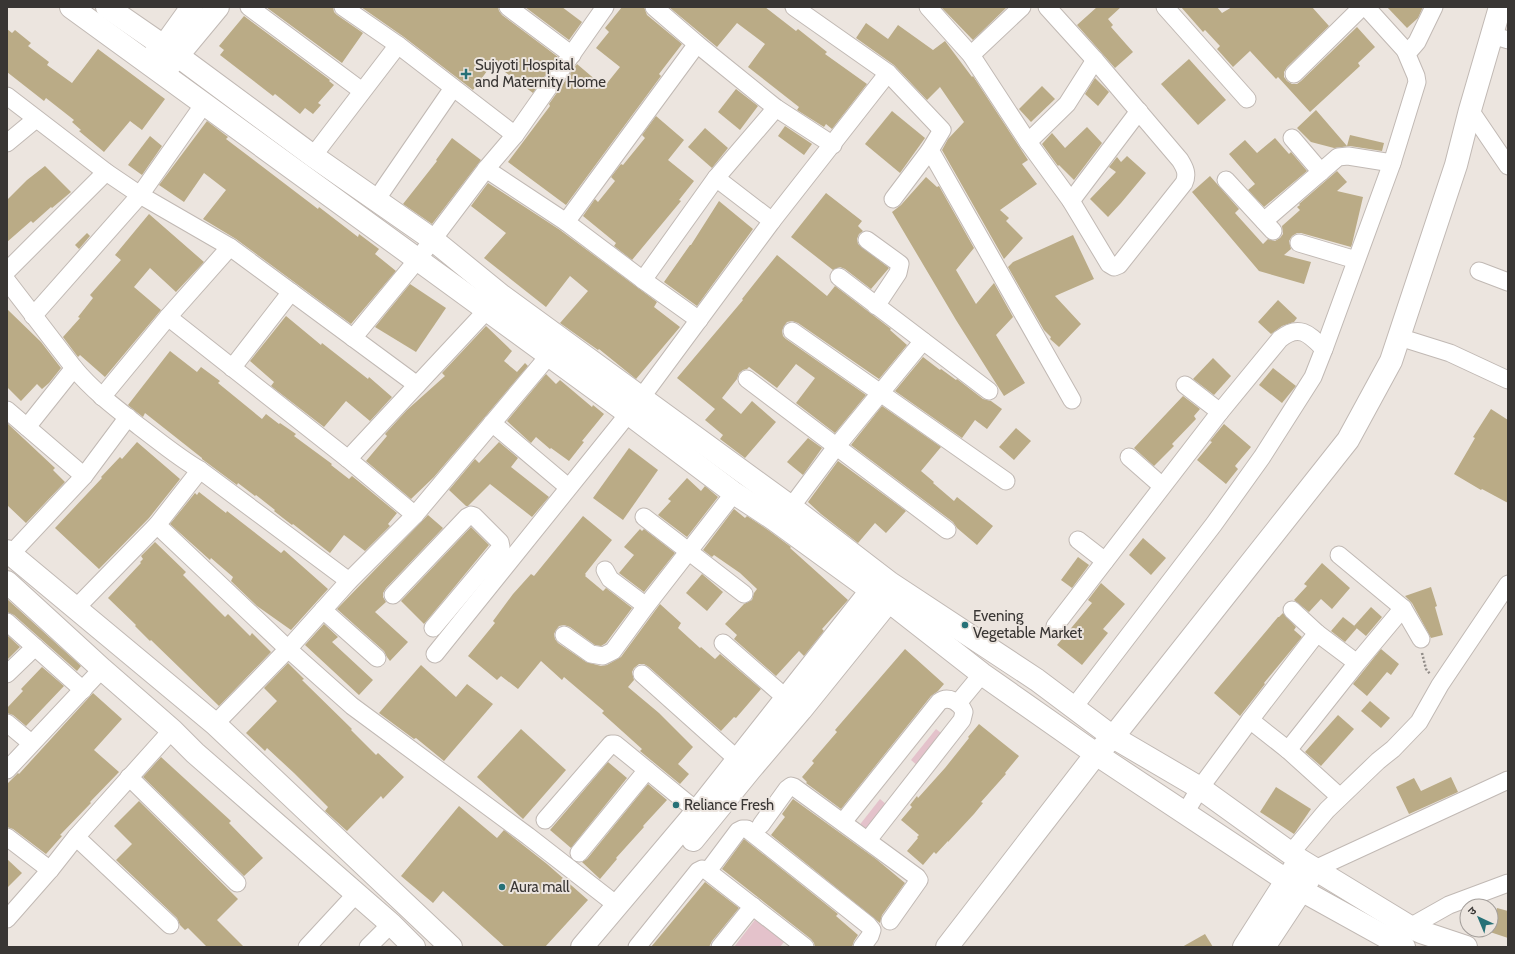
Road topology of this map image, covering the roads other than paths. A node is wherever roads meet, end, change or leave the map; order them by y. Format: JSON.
{"nodes":[{"id":1,"x":71,"y":7,"type":"edge"},
{"id":2,"x":107,"y":7,"type":"edge"},
{"id":3,"x":192,"y":7,"type":"edge"},
{"id":4,"x":218,"y":7,"type":"edge"},
{"id":5,"x":249,"y":7,"type":"edge"},
{"id":6,"x":343,"y":7,"type":"edge"},
{"id":7,"x":508,"y":7,"type":"edge"},
{"id":8,"x":605,"y":7,"type":"edge"},
{"id":9,"x":654,"y":7,"type":"edge"},
{"id":10,"x":794,"y":7,"type":"edge"},
{"id":11,"x":928,"y":7,"type":"edge"},
{"id":12,"x":1022,"y":7,"type":"edge"},
{"id":13,"x":1047,"y":7,"type":"edge"},
{"id":14,"x":1165,"y":7,"type":"edge"},
{"id":15,"x":1362,"y":7,"type":"edge"},
{"id":16,"x":1366,"y":7,"type":"edge"},
{"id":17,"x":1434,"y":7,"type":"edge"},
{"id":18,"x":1500,"y":7,"type":"edge"},
{"id":19,"x":1500,"y":37,"type":"edge"},
{"id":20,"x":398,"y":44,"type":"junction"},
{"id":21,"x":696,"y":44,"type":"junction"},
{"id":22,"x":1405,"y":50,"type":"junction"},
{"id":23,"x":171,"y":51,"type":"junction"},
{"id":24,"x":572,"y":55,"type":"junction"},
{"id":25,"x":971,"y":55,"type":"junction"},
{"id":26,"x":1096,"y":60,"type":"junction"},
{"id":27,"x":155,"y":68,"type":"junction"},
{"id":28,"x":888,"y":73,"type":"junction"},
{"id":29,"x":1294,"y":74,"type":"dead end"},
{"id":30,"x":453,"y":88,"type":"junction"},
{"id":31,"x":362,"y":91,"type":"junction"},
{"id":32,"x":7,"y":96,"type":"edge"},
{"id":33,"x":1247,"y":99,"type":"dead end"},
{"id":34,"x":204,"y":104,"type":"junction"},
{"id":35,"x":776,"y":108,"type":"junction"},
{"id":36,"x":1470,"y":110,"type":"junction"},
{"id":37,"x":1139,"y":111,"type":"junction"},
{"id":38,"x":36,"y":119,"type":"junction"},
{"id":39,"x":515,"y":135,"type":"junction"},
{"id":40,"x":1292,"y":138,"type":"dead end"},
{"id":41,"x":1028,"y":142,"type":"junction"},
{"id":42,"x":7,"y":143,"type":"edge"},
{"id":43,"x":833,"y":145,"type":"junction"},
{"id":44,"x":930,"y":150,"type":"junction"},
{"id":45,"x":313,"y":156,"type":"junction"},
{"id":46,"x":1392,"y":163,"type":"junction"},
{"id":47,"x":1508,"y":166,"type":"edge"},
{"id":48,"x":486,"y":169,"type":"junction"},
{"id":49,"x":106,"y":172,"type":"junction"},
{"id":50,"x":1321,"y":172,"type":"junction"},
{"id":51,"x":716,"y":178,"type":"junction"},
{"id":52,"x":1226,"y":180,"type":"dead end"},
{"id":53,"x":140,"y":195,"type":"junction"},
{"id":54,"x":893,"y":199,"type":"dead end"},
{"id":55,"x":376,"y":200,"type":"junction"},
{"id":56,"x":1071,"y":201,"type":"junction"},
{"id":57,"x":772,"y":221,"type":"junction"},
{"id":58,"x":566,"y":222,"type":"junction"},
{"id":59,"x":432,"y":239,"type":"junction"},
{"id":60,"x":867,"y":240,"type":"dead end"},
{"id":61,"x":1300,"y":243,"type":"dead end"},
{"id":62,"x":230,"y":247,"type":"junction"},
{"id":63,"x":418,"y":259,"type":"junction"},
{"id":64,"x":1356,"y":260,"type":"junction"},
{"id":65,"x":7,"y":271,"type":"edge"},
{"id":66,"x":1479,"y":271,"type":"dead end"},
{"id":67,"x":839,"y":277,"type":"dead end"},
{"id":68,"x":643,"y":280,"type":"junction"},
{"id":69,"x":7,"y":281,"type":"edge"},
{"id":70,"x":1508,"y":282,"type":"edge"},
{"id":71,"x":291,"y":292,"type":"junction"},
{"id":72,"x":876,"y":306,"type":"junction"},
{"id":73,"x":487,"y":310,"type":"junction"},
{"id":74,"x":33,"y":316,"type":"junction"},
{"id":75,"x":168,"y":317,"type":"junction"},
{"id":76,"x":699,"y":320,"type":"junction"},
{"id":77,"x":792,"y":331,"type":"dead end"},
{"id":78,"x":1399,"y":337,"type":"junction"},
{"id":79,"x":353,"y":338,"type":"junction"},
{"id":80,"x":923,"y":341,"type":"junction"},
{"id":81,"x":556,"y":348,"type":"junction"},
{"id":82,"x":1324,"y":349,"type":"junction"},
{"id":83,"x":74,"y":368,"type":"junction"},
{"id":84,"x":232,"y":368,"type":"junction"},
{"id":85,"x":747,"y":379,"type":"dead end"},
{"id":86,"x":1508,"y":380,"type":"edge"},
{"id":87,"x":417,"y":385,"type":"junction"},
{"id":88,"x":1185,"y":385,"type":"dead end"},
{"id":89,"x":989,"y":391,"type":"dead end"},
{"id":90,"x":880,"y":393,"type":"junction"},
{"id":91,"x":102,"y":397,"type":"junction"},
{"id":92,"x":1072,"y":400,"type":"dead end"},
{"id":93,"x":634,"y":406,"type":"junction"},
{"id":94,"x":7,"y":410,"type":"edge"},
{"id":95,"x":1220,"y":412,"type":"junction"},
{"id":96,"x":128,"y":417,"type":"junction"},
{"id":97,"x":492,"y":423,"type":"junction"},
{"id":98,"x":27,"y":427,"type":"junction"},
{"id":99,"x":836,"y":447,"type":"junction"},
{"id":100,"x":1129,"y":457,"type":"dead end"},
{"id":101,"x":348,"y":459,"type":"junction"},
{"id":102,"x":200,"y":470,"type":"junction"},
{"id":103,"x":84,"y":476,"type":"junction"},
{"id":104,"x":1006,"y":481,"type":"dead end"},
{"id":105,"x":1162,"y":486,"type":"junction"},
{"id":106,"x":568,"y":487,"type":"junction"},
{"id":107,"x":734,"y":493,"type":"junction"},
{"id":108,"x":791,"y":507,"type":"junction"},
{"id":109,"x":415,"y":515,"type":"junction"},
{"id":110,"x":644,"y":517,"type":"dead end"},
{"id":111,"x":157,"y":525,"type":"junction"},
{"id":112,"x":947,"y":530,"type":"dead end"},
{"id":113,"x":1078,"y":540,"type":"dead end"},
{"id":114,"x":9,"y":552,"type":"edge"},
{"id":115,"x":688,"y":552,"type":"junction"},
{"id":116,"x":1339,"y":555,"type":"dead end"},
{"id":117,"x":1105,"y":561,"type":"junction"},
{"id":118,"x":604,"y":570,"type":"dead end"},
{"id":119,"x":349,"y":581,"type":"junction"},
{"id":120,"x":7,"y":582,"type":"edge"},
{"id":121,"x":1508,"y":584,"type":"edge"},
{"id":122,"x":885,"y":589,"type":"junction"},
{"id":123,"x":474,"y":592,"type":"junction"},
{"id":124,"x":744,"y":594,"type":"dead end"},
{"id":125,"x":393,"y":595,"type":"dead end"},
{"id":126,"x":646,"y":606,"type":"junction"},
{"id":127,"x":76,"y":608,"type":"junction"},
{"id":128,"x":1403,"y":608,"type":"junction"},
{"id":129,"x":323,"y":610,"type":"junction"},
{"id":130,"x":1292,"y":610,"type":"dead end"},
{"id":131,"x":7,"y":622,"type":"edge"},
{"id":132,"x":1055,"y":626,"type":"dead end"},
{"id":133,"x":433,"y":628,"type":"dead end"},
{"id":134,"x":1317,"y":633,"type":"junction"},
{"id":135,"x":564,"y":635,"type":"dead end"},
{"id":136,"x":1421,"y":639,"type":"road end"},
{"id":137,"x":723,"y":643,"type":"dead end"},
{"id":138,"x":35,"y":647,"type":"junction"},
{"id":139,"x":123,"y":648,"type":"junction"},
{"id":140,"x":288,"y":649,"type":"junction"},
{"id":141,"x":435,"y":654,"type":"dead end"},
{"id":142,"x":377,"y":658,"type":"dead end"},
{"id":143,"x":1357,"y":663,"type":"junction"},
{"id":144,"x":102,"y":669,"type":"junction"},
{"id":145,"x":7,"y":674,"type":"edge"},
{"id":146,"x":642,"y":674,"type":"dead end"},
{"id":147,"x":982,"y":674,"type":"junction"},
{"id":148,"x":82,"y":690,"type":"junction"},
{"id":149,"x":786,"y":698,"type":"junction"},
{"id":150,"x":958,"y":703,"type":"junction"},
{"id":151,"x":194,"y":706,"type":"junction"},
{"id":152,"x":1074,"y":707,"type":"junction"},
{"id":153,"x":1250,"y":720,"type":"junction"},
{"id":154,"x":7,"y":723,"type":"edge"},
{"id":155,"x":216,"y":724,"type":"junction"},
{"id":156,"x":172,"y":730,"type":"junction"},
{"id":157,"x":1113,"y":737,"type":"junction"},
{"id":158,"x":31,"y":743,"type":"junction"},
{"id":159,"x":1288,"y":750,"type":"junction"},
{"id":160,"x":1096,"y":754,"type":"junction"},
{"id":161,"x":744,"y":764,"type":"junction"},
{"id":162,"x":7,"y":770,"type":"edge"},
{"id":163,"x":648,"y":770,"type":"junction"},
{"id":164,"x":129,"y":777,"type":"junction"},
{"id":165,"x":1508,"y":780,"type":"edge"},
{"id":166,"x":1200,"y":788,"type":"junction"},
{"id":167,"x":1340,"y":797,"type":"junction"},
{"id":168,"x":697,"y":811,"type":"junction"},
{"id":169,"x":1184,"y":814,"type":"junction"},
{"id":170,"x":545,"y":820,"type":"dead end"},
{"id":171,"x":843,"y":822,"type":"junction"},
{"id":172,"x":761,"y":824,"type":"dead end"},
{"id":173,"x":7,"y":837,"type":"edge"},
{"id":174,"x":76,"y":837,"type":"junction"},
{"id":175,"x":868,"y":840,"type":"junction"},
{"id":176,"x":579,"y":852,"type":"dead end"},
{"id":177,"x":1302,"y":861,"type":"junction"},
{"id":178,"x":50,"y":870,"type":"junction"},
{"id":179,"x":708,"y":871,"type":"junction"},
{"id":180,"x":237,"y":883,"type":"dead end"},
{"id":181,"x":1508,"y":883,"type":"edge"},
{"id":182,"x":1294,"y":885,"type":"junction"},
{"id":183,"x":356,"y":894,"type":"junction"},
{"id":184,"x":618,"y":906,"type":"junction"},
{"id":185,"x":753,"y":906,"type":"junction"},
{"id":186,"x":7,"y":919,"type":"edge"},
{"id":187,"x":890,"y":920,"type":"dead end"},
{"id":188,"x":391,"y":924,"type":"junction"},
{"id":189,"x":170,"y":925,"type":"dead end"},
{"id":190,"x":1410,"y":926,"type":"junction"},
{"id":191,"x":797,"y":945,"type":"edge"},
{"id":192,"x":307,"y":947,"type":"edge"},
{"id":193,"x":368,"y":947,"type":"edge"},
{"id":194,"x":414,"y":947,"type":"edge"},
{"id":195,"x":451,"y":947,"type":"edge"},
{"id":196,"x":582,"y":947,"type":"edge"},
{"id":197,"x":602,"y":947,"type":"edge"},
{"id":198,"x":637,"y":947,"type":"edge"},
{"id":199,"x":720,"y":947,"type":"edge"},
{"id":200,"x":862,"y":947,"type":"edge"},
{"id":201,"x":947,"y":947,"type":"edge"},
{"id":202,"x":1244,"y":947,"type":"edge"},
{"id":203,"x":1264,"y":947,"type":"edge"},
{"id":204,"x":1404,"y":947,"type":"edge"},
{"id":205,"x":1466,"y":947,"type":"edge"}],
"edges":[{"from":1,"to":27,"type":"street"},
{"from":2,"to":23,"type":"street"},
{"from":3,"to":23,"type":"street"},
{"from":4,"to":23,"type":"street"},
{"from":5,"to":31,"type":"street"},
{"from":6,"to":20,"type":"street"},
{"from":7,"to":24,"type":"street"},
{"from":8,"to":24,"type":"street"},
{"from":9,"to":21,"type":"street"},
{"from":10,"to":28,"type":"street"},
{"from":11,"to":25,"type":"street"},
{"from":12,"to":25,"type":"street"},
{"from":13,"to":26,"type":"street"},
{"from":14,"to":33,"type":"street"},
{"from":15,"to":29,"type":"street"},
{"from":16,"to":22,"type":"street"},
{"from":17,"to":22,"type":"street"},
{"from":18,"to":19,"type":"street"},
{"from":19,"to":36,"type":"street"},
{"from":20,"to":30,"type":"street"},
{"from":20,"to":31,"type":"street"},
{"from":21,"to":35,"type":"street"},
{"from":21,"to":58,"type":"street"},
{"from":22,"to":46,"type":"street"},
{"from":23,"to":27,"type":"street"},
{"from":23,"to":45,"type":"street"},
{"from":24,"to":39,"type":"street"},
{"from":25,"to":41,"type":"street"},
{"from":26,"to":37,"type":"street"},
{"from":26,"to":41,"type":"street"},
{"from":27,"to":34,"type":"street"},
{"from":28,"to":43,"type":"street"},
{"from":28,"to":44,"type":"street"},
{"from":30,"to":39,"type":"street"},
{"from":30,"to":55,"type":"street"},
{"from":31,"to":45,"type":"street"},
{"from":32,"to":38,"type":"street"},
{"from":34,"to":53,"type":"street"},
{"from":34,"to":63,"type":"street"},
{"from":35,"to":43,"type":"street"},
{"from":35,"to":51,"type":"street"},
{"from":36,"to":47,"type":"street"},
{"from":36,"to":78,"type":"street"},
{"from":37,"to":56,"type":"street"},
{"from":37,"to":56,"type":"street"},
{"from":38,"to":42,"type":"street"},
{"from":38,"to":49,"type":"street"},
{"from":39,"to":48,"type":"street"},
{"from":40,"to":50,"type":"street"},
{"from":41,"to":56,"type":"street"},
{"from":43,"to":57,"type":"street"},
{"from":44,"to":54,"type":"street"},
{"from":44,"to":92,"type":"street"},
{"from":45,"to":55,"type":"street"},
{"from":46,"to":50,"type":"street"},
{"from":46,"to":64,"type":"street"},
{"from":48,"to":58,"type":"street"},
{"from":48,"to":59,"type":"street"},
{"from":49,"to":53,"type":"street"},
{"from":49,"to":65,"type":"street"},
{"from":50,"to":52,"type":"street"},
{"from":51,"to":57,"type":"street"},
{"from":51,"to":68,"type":"street"},
{"from":53,"to":62,"type":"street"},
{"from":53,"to":74,"type":"street"},
{"from":55,"to":59,"type":"street"},
{"from":57,"to":76,"type":"street"},
{"from":58,"to":68,"type":"street"},
{"from":59,"to":63,"type":"street"},
{"from":59,"to":81,"type":"street"},
{"from":60,"to":72,"type":"street"},
{"from":61,"to":64,"type":"street"},
{"from":62,"to":71,"type":"street"},
{"from":62,"to":75,"type":"street"},
{"from":63,"to":73,"type":"street"},
{"from":63,"to":79,"type":"street"},
{"from":64,"to":82,"type":"street"},
{"from":66,"to":70,"type":"street"},
{"from":67,"to":72,"type":"street"},
{"from":68,"to":76,"type":"street"},
{"from":69,"to":74,"type":"street"},
{"from":71,"to":79,"type":"street"},
{"from":71,"to":84,"type":"street"},
{"from":72,"to":80,"type":"street"},
{"from":73,"to":81,"type":"street"},
{"from":73,"to":87,"type":"street"},
{"from":74,"to":83,"type":"street"},
{"from":75,"to":84,"type":"street"},
{"from":75,"to":91,"type":"street"},
{"from":76,"to":93,"type":"street"},
{"from":77,"to":90,"type":"street"},
{"from":78,"to":86,"type":"street"},
{"from":78,"to":157,"type":"street"},
{"from":79,"to":87,"type":"street"},
{"from":80,"to":89,"type":"street"},
{"from":80,"to":90,"type":"street"},
{"from":81,"to":93,"type":"street"},
{"from":81,"to":97,"type":"street"},
{"from":82,"to":95,"type":"street"},
{"from":82,"to":152,"type":"street"},
{"from":83,"to":91,"type":"street"},
{"from":83,"to":98,"type":"street"},
{"from":84,"to":101,"type":"street"},
{"from":85,"to":99,"type":"street"},
{"from":87,"to":101,"type":"street"},
{"from":88,"to":95,"type":"street"},
{"from":90,"to":99,"type":"street"},
{"from":90,"to":104,"type":"street"},
{"from":91,"to":96,"type":"street"},
{"from":93,"to":106,"type":"street"},
{"from":93,"to":107,"type":"street"},
{"from":93,"to":108,"type":"street"},
{"from":94,"to":98,"type":"street"},
{"from":95,"to":105,"type":"street"},
{"from":96,"to":102,"type":"street"},
{"from":96,"to":103,"type":"street"},
{"from":97,"to":106,"type":"street"},
{"from":97,"to":109,"type":"street"},
{"from":98,"to":103,"type":"street"},
{"from":99,"to":108,"type":"street"},
{"from":99,"to":112,"type":"street"},
{"from":100,"to":105,"type":"street"},
{"from":101,"to":109,"type":"street"},
{"from":102,"to":111,"type":"street"},
{"from":102,"to":119,"type":"street"},
{"from":103,"to":114,"type":"street"},
{"from":105,"to":117,"type":"street"},
{"from":106,"to":123,"type":"street"},
{"from":107,"to":115,"type":"street"},
{"from":107,"to":122,"type":"street"},
{"from":108,"to":122,"type":"street"},
{"from":109,"to":119,"type":"street"},
{"from":110,"to":115,"type":"street"},
{"from":111,"to":127,"type":"street"},
{"from":111,"to":140,"type":"street"},
{"from":113,"to":117,"type":"street"},
{"from":114,"to":127,"type":"street"},
{"from":115,"to":124,"type":"street"},
{"from":115,"to":126,"type":"street"},
{"from":116,"to":128,"type":"street"},
{"from":117,"to":132,"type":"street"},
{"from":118,"to":126,"type":"street"},
{"from":119,"to":129,"type":"street"},
{"from":120,"to":144,"type":"street"},
{"from":121,"to":167,"type":"street"},
{"from":122,"to":147,"type":"street"},
{"from":122,"to":149,"type":"street"},
{"from":122,"to":152,"type":"street"},
{"from":122,"to":161,"type":"street"},
{"from":123,"to":125,"type":"street"},
{"from":123,"to":133,"type":"street"},
{"from":123,"to":141,"type":"street"},
{"from":126,"to":135,"type":"street"},
{"from":127,"to":139,"type":"street"},
{"from":128,"to":136,"type":"street"},
{"from":128,"to":143,"type":"street"},
{"from":129,"to":140,"type":"street"},
{"from":129,"to":142,"type":"street"},
{"from":130,"to":134,"type":"street"},
{"from":131,"to":138,"type":"street"},
{"from":134,"to":143,"type":"street"},
{"from":134,"to":153,"type":"street"},
{"from":137,"to":149,"type":"street"},
{"from":138,"to":145,"type":"street"},
{"from":138,"to":148,"type":"street"},
{"from":139,"to":144,"type":"street"},
{"from":139,"to":151,"type":"street"},
{"from":140,"to":155,"type":"street"},
{"from":140,"to":184,"type":"street"},
{"from":143,"to":159,"type":"street"},
{"from":144,"to":148,"type":"street"},
{"from":144,"to":156,"type":"street"},
{"from":146,"to":161,"type":"street"},
{"from":147,"to":150,"type":"street"},
{"from":147,"to":160,"type":"street"},
{"from":148,"to":158,"type":"street"},
{"from":149,"to":161,"type":"street"},
{"from":150,"to":171,"type":"street"},
{"from":150,"to":175,"type":"street"},
{"from":151,"to":155,"type":"street"},
{"from":151,"to":156,"type":"street"},
{"from":152,"to":157,"type":"street"},
{"from":153,"to":159,"type":"street"},
{"from":153,"to":166,"type":"street"},
{"from":154,"to":158,"type":"street"},
{"from":155,"to":195,"type":"street"},
{"from":156,"to":164,"type":"street"},
{"from":156,"to":183,"type":"street"},
{"from":157,"to":160,"type":"street"},
{"from":157,"to":166,"type":"street"},
{"from":158,"to":162,"type":"street"},
{"from":159,"to":167,"type":"street"},
{"from":160,"to":169,"type":"street"},
{"from":160,"to":201,"type":"street"},
{"from":161,"to":168,"type":"street"},
{"from":161,"to":197,"type":"street"},
{"from":163,"to":168,"type":"street"},
{"from":163,"to":170,"type":"street"},
{"from":163,"to":176,"type":"street"},
{"from":164,"to":174,"type":"street"},
{"from":164,"to":180,"type":"street"},
{"from":165,"to":177,"type":"street"},
{"from":166,"to":169,"type":"street"},
{"from":166,"to":177,"type":"street"},
{"from":167,"to":177,"type":"street"},
{"from":168,"to":184,"type":"street"},
{"from":169,"to":182,"type":"street"},
{"from":171,"to":172,"type":"street"},
{"from":171,"to":175,"type":"street"},
{"from":173,"to":178,"type":"street"},
{"from":174,"to":178,"type":"street"},
{"from":174,"to":189,"type":"street"},
{"from":175,"to":187,"type":"street"},
{"from":177,"to":182,"type":"street"},
{"from":177,"to":190,"type":"street"},
{"from":178,"to":186,"type":"street"},
{"from":179,"to":185,"type":"street"},
{"from":179,"to":198,"type":"street"},
{"from":179,"to":200,"type":"street"},
{"from":181,"to":190,"type":"street"},
{"from":182,"to":202,"type":"street"},
{"from":182,"to":203,"type":"street"},
{"from":182,"to":204,"type":"street"},
{"from":183,"to":188,"type":"street"},
{"from":183,"to":192,"type":"street"},
{"from":184,"to":196,"type":"street"},
{"from":185,"to":191,"type":"street"},
{"from":185,"to":199,"type":"street"},
{"from":188,"to":193,"type":"street"},
{"from":188,"to":194,"type":"street"},
{"from":190,"to":205,"type":"street"}]}
